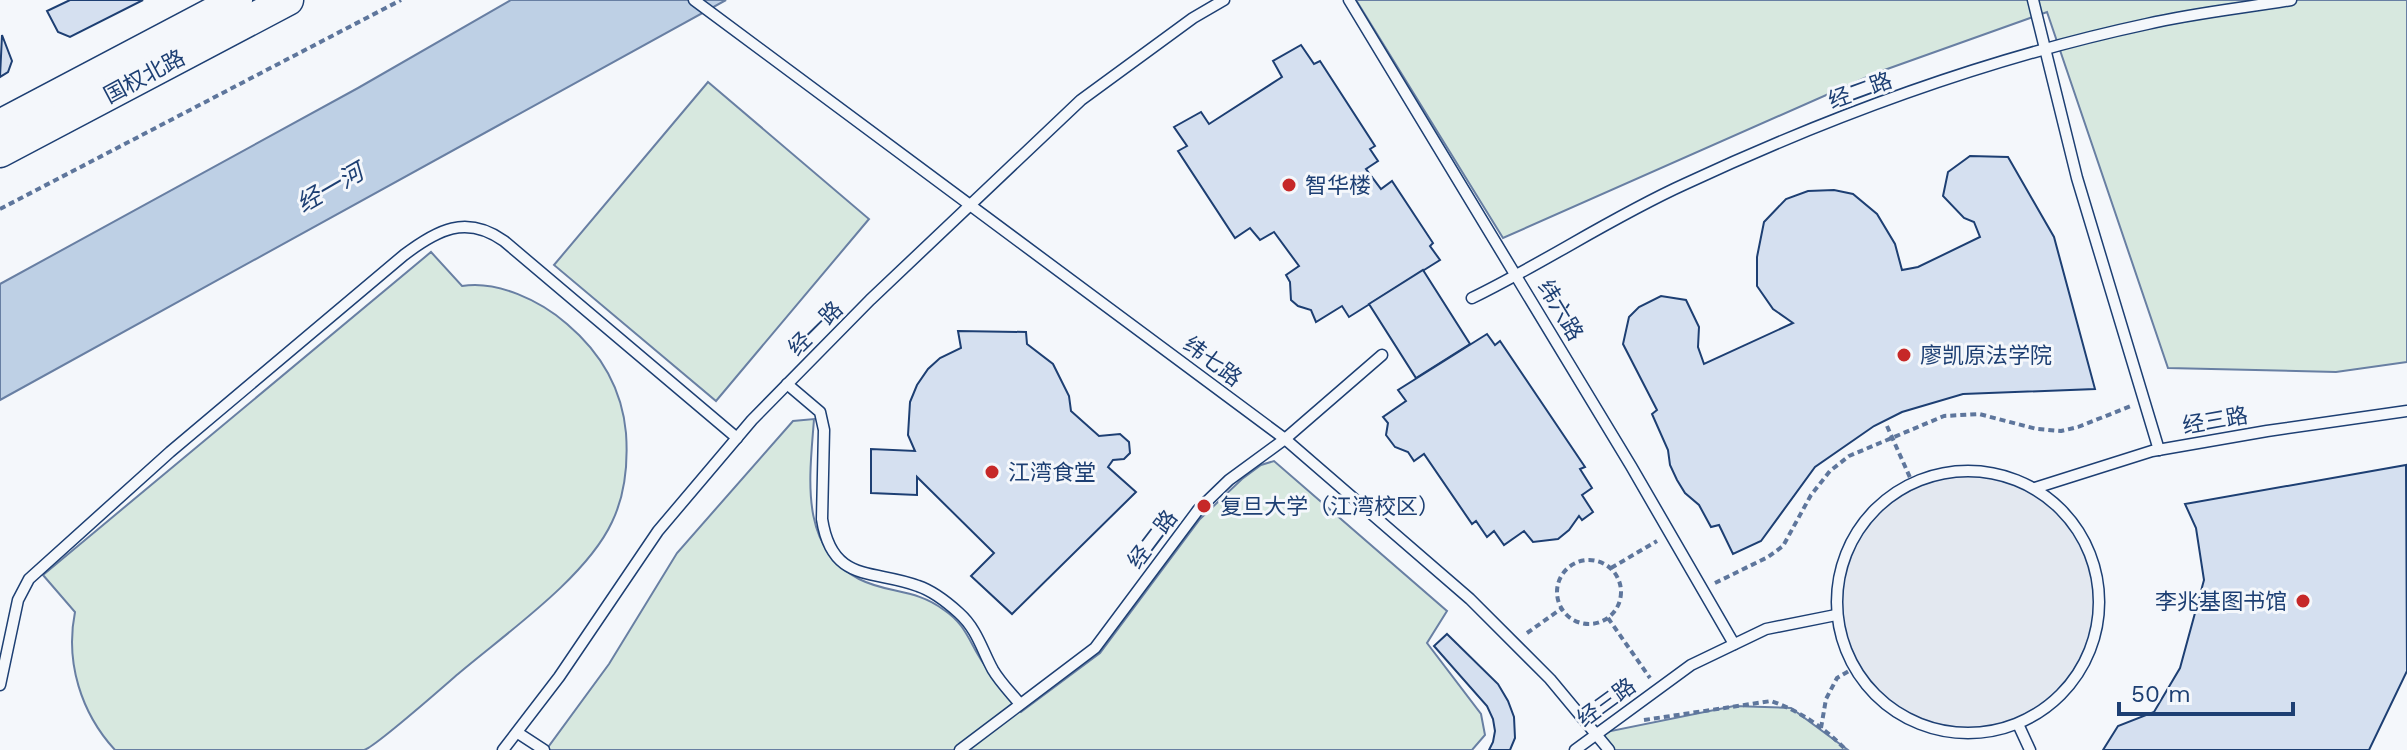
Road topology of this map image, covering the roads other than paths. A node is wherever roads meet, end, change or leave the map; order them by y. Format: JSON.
{"nodes":[{"id":1,"x":237,"y":0,"type":"edge"},
{"id":2,"x":288,"y":0,"type":"edge"},
{"id":3,"x":694,"y":0,"type":"edge"},
{"id":4,"x":1224,"y":0,"type":"edge"},
{"id":5,"x":1349,"y":0,"type":"edge"},
{"id":6,"x":2033,"y":0,"type":"edge"},
{"id":7,"x":2291,"y":0,"type":"edge"},
{"id":8,"x":2045,"y":50,"type":"junction"},
{"id":9,"x":0,"y":125,"type":"edge"},
{"id":10,"x":0,"y":152,"type":"edge"},
{"id":11,"x":969,"y":205,"type":"junction"},
{"id":12,"x":1517,"y":276,"type":"junction"},
{"id":13,"x":1472,"y":298,"type":"dead end"},
{"id":14,"x":1382,"y":355,"type":"dead end"},
{"id":15,"x":787,"y":384,"type":"junction"},
{"id":16,"x":2407,"y":411,"type":"edge"},
{"id":17,"x":737,"y":438,"type":"junction"},
{"id":18,"x":1285,"y":439,"type":"junction"},
{"id":19,"x":2159,"y":450,"type":"junction"},
{"id":20,"x":2035,"y":488,"type":"junction"},
{"id":21,"x":1836,"y":615,"type":"junction"},
{"id":22,"x":1734,"y":644,"type":"junction"},
{"id":23,"x":0,"y":685,"type":"edge"},
{"id":24,"x":1020,"y":704,"type":"junction"},
{"id":25,"x":2018,"y":724,"type":"junction"},
{"id":26,"x":518,"y":733,"type":"junction"},
{"id":27,"x":1596,"y":734,"type":"junction"},
{"id":28,"x":503,"y":750,"type":"edge"},
{"id":29,"x":544,"y":750,"type":"edge"},
{"id":30,"x":960,"y":750,"type":"edge"},
{"id":31,"x":1575,"y":750,"type":"edge"},
{"id":32,"x":1609,"y":750,"type":"edge"},
{"id":33,"x":2030,"y":750,"type":"edge"}],
"edges":[{"from":1,"to":9,"type":"main road","name":"国权北路"},
{"from":2,"to":10,"type":"main road","name":"国权北路"},
{"from":3,"to":11,"type":"lane","name":"纬七路"},
{"from":4,"to":11,"type":"lane","name":"经一路"},
{"from":5,"to":12,"type":"lane","name":"纬六路"},
{"from":6,"to":8,"type":"lane"},
{"from":7,"to":8,"type":"lane","name":"经二路"},
{"from":8,"to":12,"type":"lane","name":"经二路"},
{"from":8,"to":19,"type":"lane"},
{"from":11,"to":15,"type":"lane","name":"经一路"},
{"from":11,"to":18,"type":"lane","name":"纬七路"},
{"from":12,"to":13,"type":"lane","name":"经二路"},
{"from":12,"to":22,"type":"lane","name":"纬六路"},
{"from":14,"to":18,"type":"lane","name":"经二路"},
{"from":15,"to":17,"type":"lane","name":"经一路"},
{"from":15,"to":24,"type":"lane"},
{"from":16,"to":19,"type":"lane","name":"经三路"},
{"from":17,"to":23,"type":"lane"},
{"from":17,"to":26,"type":"lane","name":"经一路"},
{"from":18,"to":24,"type":"lane","name":"经二路"},
{"from":18,"to":27,"type":"lane","name":"纬七路"},
{"from":19,"to":20,"type":"lane","name":"经三路"},
{"from":20,"to":21,"type":"lane"},
{"from":20,"to":25,"type":"lane"},
{"from":21,"to":22,"type":"lane","name":"经三路"},
{"from":21,"to":25,"type":"lane"},
{"from":22,"to":27,"type":"lane","name":"经三路"},
{"from":24,"to":30,"type":"lane","name":"经二路"},
{"from":25,"to":33,"type":"lane"},
{"from":26,"to":28,"type":"lane","name":"经一路"},
{"from":26,"to":29,"type":"lane"},
{"from":27,"to":31,"type":"lane","name":"经三路"},
{"from":27,"to":32,"type":"lane","name":"纬七路"}]}
